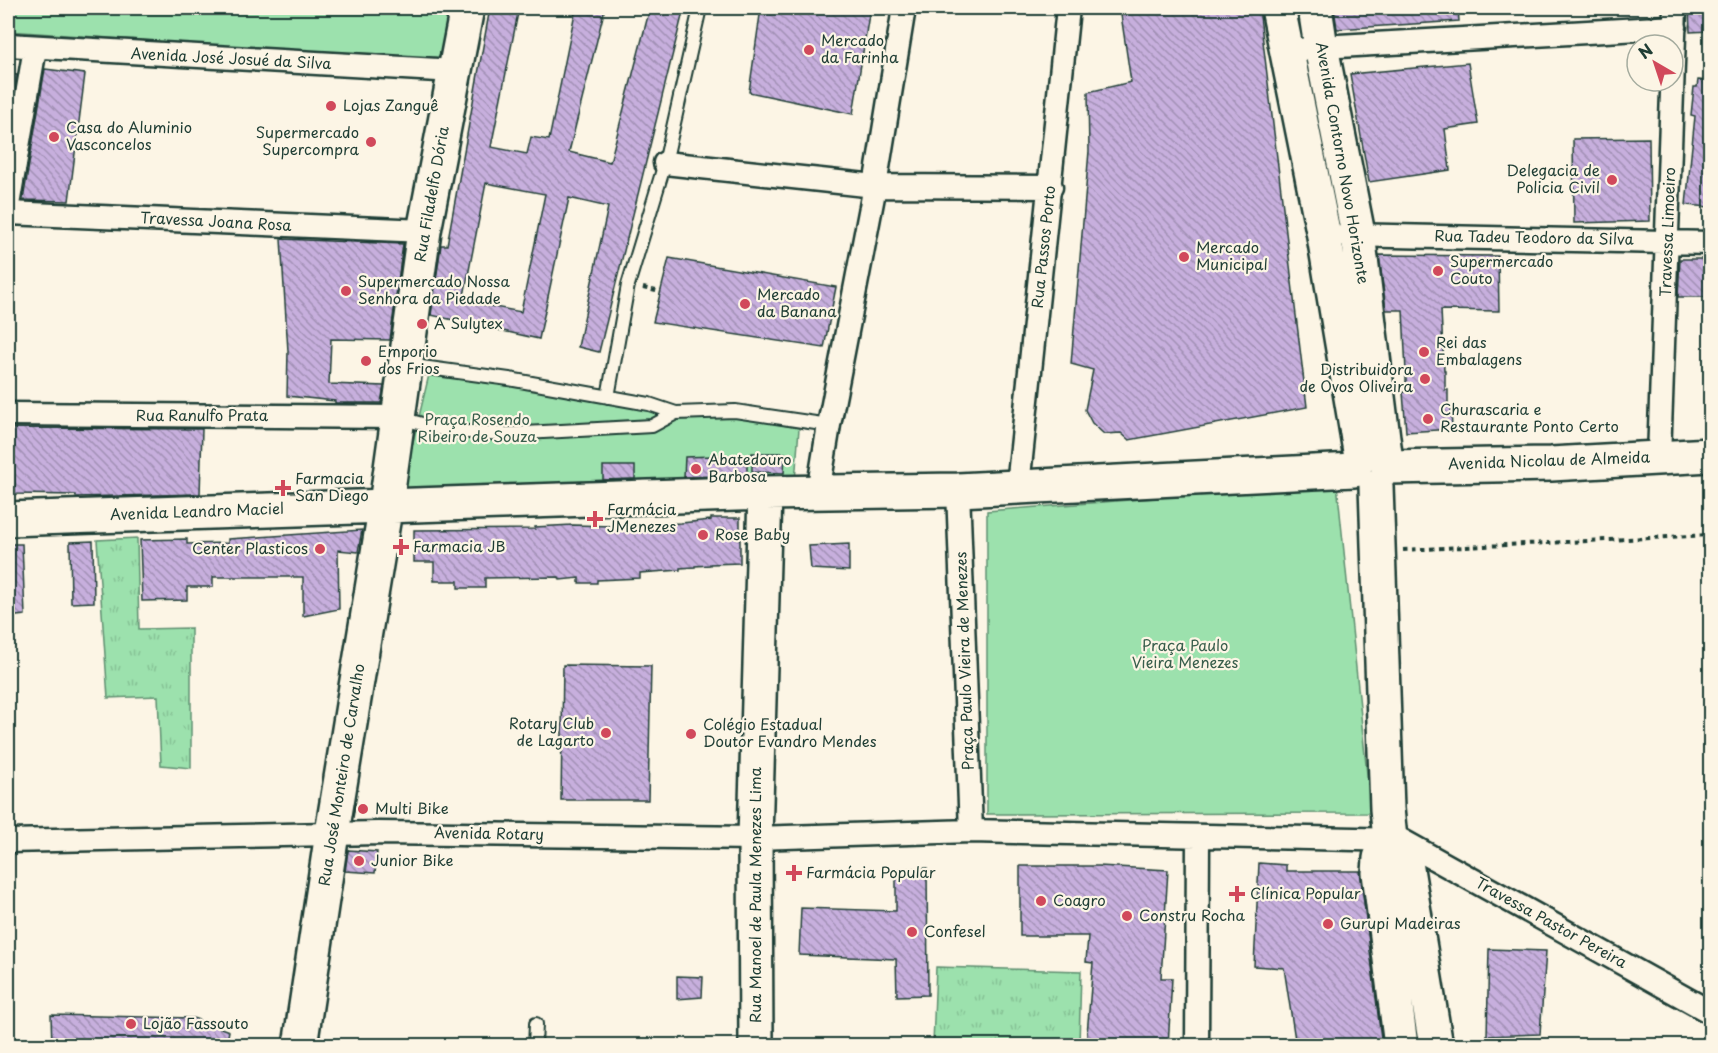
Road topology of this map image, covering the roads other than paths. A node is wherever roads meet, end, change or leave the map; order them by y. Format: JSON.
{"nodes":[{"id":1,"x":467,"y":8,"type":"edge"},
{"id":2,"x":700,"y":8,"type":"edge"},
{"id":3,"x":904,"y":8,"type":"edge"},
{"id":4,"x":1068,"y":8,"type":"edge"},
{"id":5,"x":1278,"y":8,"type":"edge"},
{"id":6,"x":1315,"y":8,"type":"edge"},
{"id":7,"x":1675,"y":17,"type":"edge"},
{"id":8,"x":8,"y":45,"type":"edge"},
{"id":9,"x":1321,"y":47,"type":"junction"},
{"id":10,"x":35,"y":48,"type":"junction"},
{"id":11,"x":1287,"y":52,"type":"junction"},
{"id":12,"x":455,"y":71,"type":"junction"},
{"id":13,"x":665,"y":163,"type":"junction"},
{"id":14,"x":875,"y":186,"type":"junction"},
{"id":15,"x":1051,"y":188,"type":"junction"},
{"id":16,"x":8,"y":206,"type":"edge"},
{"id":17,"x":8,"y":213,"type":"edge"},
{"id":18,"x":424,"y":231,"type":"junction"},
{"id":19,"x":1358,"y":234,"type":"junction"},
{"id":20,"x":1324,"y":236,"type":"junction"},
{"id":21,"x":1667,"y":240,"type":"junction"},
{"id":22,"x":1710,"y":243,"type":"edge"},
{"id":23,"x":404,"y":364,"type":"junction"},
{"id":24,"x":608,"y":397,"type":"junction"},
{"id":25,"x":8,"y":414,"type":"edge"},
{"id":26,"x":676,"y":414,"type":"junction"},
{"id":27,"x":397,"y":417,"type":"junction"},
{"id":28,"x":829,"y":425,"type":"junction"},
{"id":29,"x":1710,"y":455,"type":"edge"},
{"id":30,"x":1659,"y":457,"type":"junction"},
{"id":31,"x":1373,"y":468,"type":"junction"},
{"id":32,"x":1018,"y":486,"type":"junction"},
{"id":33,"x":958,"y":490,"type":"junction"},
{"id":34,"x":818,"y":492,"type":"junction"},
{"id":35,"x":765,"y":493,"type":"junction"},
{"id":36,"x":386,"y":504,"type":"junction"},
{"id":37,"x":8,"y":519,"type":"edge"},
{"id":38,"x":971,"y":831,"type":"junction"},
{"id":39,"x":332,"y":833,"type":"junction"},
{"id":40,"x":1198,"y":837,"type":"junction"},
{"id":41,"x":754,"y":838,"type":"junction"},
{"id":42,"x":1390,"y":839,"type":"junction"},
{"id":43,"x":8,"y":841,"type":"edge"},
{"id":44,"x":1710,"y":1012,"type":"edge"},
{"id":45,"x":536,"y":1024,"type":"dead end"},
{"id":46,"x":300,"y":1046,"type":"edge"},
{"id":47,"x":535,"y":1046,"type":"edge"},
{"id":48,"x":756,"y":1046,"type":"edge"},
{"id":49,"x":1197,"y":1046,"type":"edge"},
{"id":50,"x":1401,"y":1046,"type":"edge"},
{"id":51,"x":1436,"y":1046,"type":"edge"}],
"edges":[{"from":1,"to":12,"type":"main road","name":"Rua Filadelfo Dória"},
{"from":2,"to":13,"type":"lane"},
{"from":3,"to":14,"type":"street"},
{"from":4,"to":15,"type":"street","name":"Rua Passos Porto"},
{"from":5,"to":11,"type":"main road","name":"Avenida Contorno Novo Horizonte"},
{"from":6,"to":9,"type":"main road","name":"Avenida Contorno Novo Horizonte"},
{"from":7,"to":9,"type":"street"},
{"from":7,"to":21,"type":"street","name":"Travessa Limoeiro"},
{"from":8,"to":10,"type":"street","name":"Avenida José Josué da Silva"},
{"from":9,"to":11,"type":"street"},
{"from":9,"to":19,"type":"main road","name":"Avenida Contorno Novo Horizonte"},
{"from":10,"to":12,"type":"street","name":"Avenida José Josué da Silva"},
{"from":10,"to":16,"type":"street"},
{"from":11,"to":20,"type":"main road","name":"Avenida Contorno Novo Horizonte"},
{"from":12,"to":18,"type":"main road","name":"Rua Filadelfo Dória"},
{"from":13,"to":14,"type":"street"},
{"from":13,"to":24,"type":"lane"},
{"from":14,"to":15,"type":"street"},
{"from":14,"to":28,"type":"street"},
{"from":15,"to":32,"type":"street","name":"Rua Passos Porto"},
{"from":17,"to":18,"type":"street","name":"Travessa Joana Rosa"},
{"from":18,"to":23,"type":"main road","name":"Rua Filadelfo Dória"},
{"from":19,"to":20,"type":"street","name":"Rua Tadeu Teodoro da Silva"},
{"from":19,"to":21,"type":"street","name":"Rua Tadeu Teodoro da Silva"},
{"from":19,"to":31,"type":"main road","name":"Avenida Contorno Novo Horizonte"},
{"from":20,"to":31,"type":"main road","name":"Avenida Contorno Novo Horizonte"},
{"from":21,"to":22,"type":"street","name":"Rua Tadeu Teodoro da Silva"},
{"from":21,"to":30,"type":"street","name":"Travessa Limoeiro"},
{"from":23,"to":24,"type":"lane"},
{"from":23,"to":27,"type":"main road","name":"Rua Filadelfo Dória"},
{"from":24,"to":26,"type":"lane"},
{"from":25,"to":27,"type":"street","name":"Rua Ranulfo Prata"},
{"from":26,"to":27,"type":"lane"},
{"from":26,"to":28,"type":"lane"},
{"from":27,"to":36,"type":"main road"},
{"from":28,"to":34,"type":"street"},
{"from":29,"to":30,"type":"main road","name":"Avenida Nicolau de Almeida"},
{"from":30,"to":31,"type":"main road","name":"Avenida Nicolau de Almeida"},
{"from":31,"to":32,"type":"main road"},
{"from":31,"to":42,"type":"main road"},
{"from":32,"to":33,"type":"main road"},
{"from":33,"to":34,"type":"main road"},
{"from":33,"to":38,"type":"street","name":"Praça Paulo Vieira de Menezes"},
{"from":34,"to":35,"type":"main road"},
{"from":35,"to":36,"type":"main road"},
{"from":35,"to":41,"type":"main road","name":"Rua Manoel de Paula Menezes Lima"},
{"from":36,"to":37,"type":"main road","name":"Avenida Leandro Maciel"},
{"from":36,"to":39,"type":"main road","name":"Rua José Monteiro de Carvalho"},
{"from":38,"to":40,"type":"street"},
{"from":38,"to":41,"type":"street","name":"Avenida Rotary"},
{"from":39,"to":41,"type":"street","name":"Avenida Rotary"},
{"from":39,"to":43,"type":"street","name":"Avenida Rotary"},
{"from":39,"to":46,"type":"main road","name":"Rua José Monteiro de Carvalho"},
{"from":40,"to":42,"type":"street"},
{"from":40,"to":49,"type":"street"},
{"from":41,"to":48,"type":"main road","name":"Rua Manoel de Paula Menezes Lima"},
{"from":42,"to":44,"type":"street","name":"Travessa Pastor Pereira"},
{"from":42,"to":50,"type":"main road"},
{"from":42,"to":51,"type":"main road"},
{"from":45,"to":47,"type":"lane"}]}
